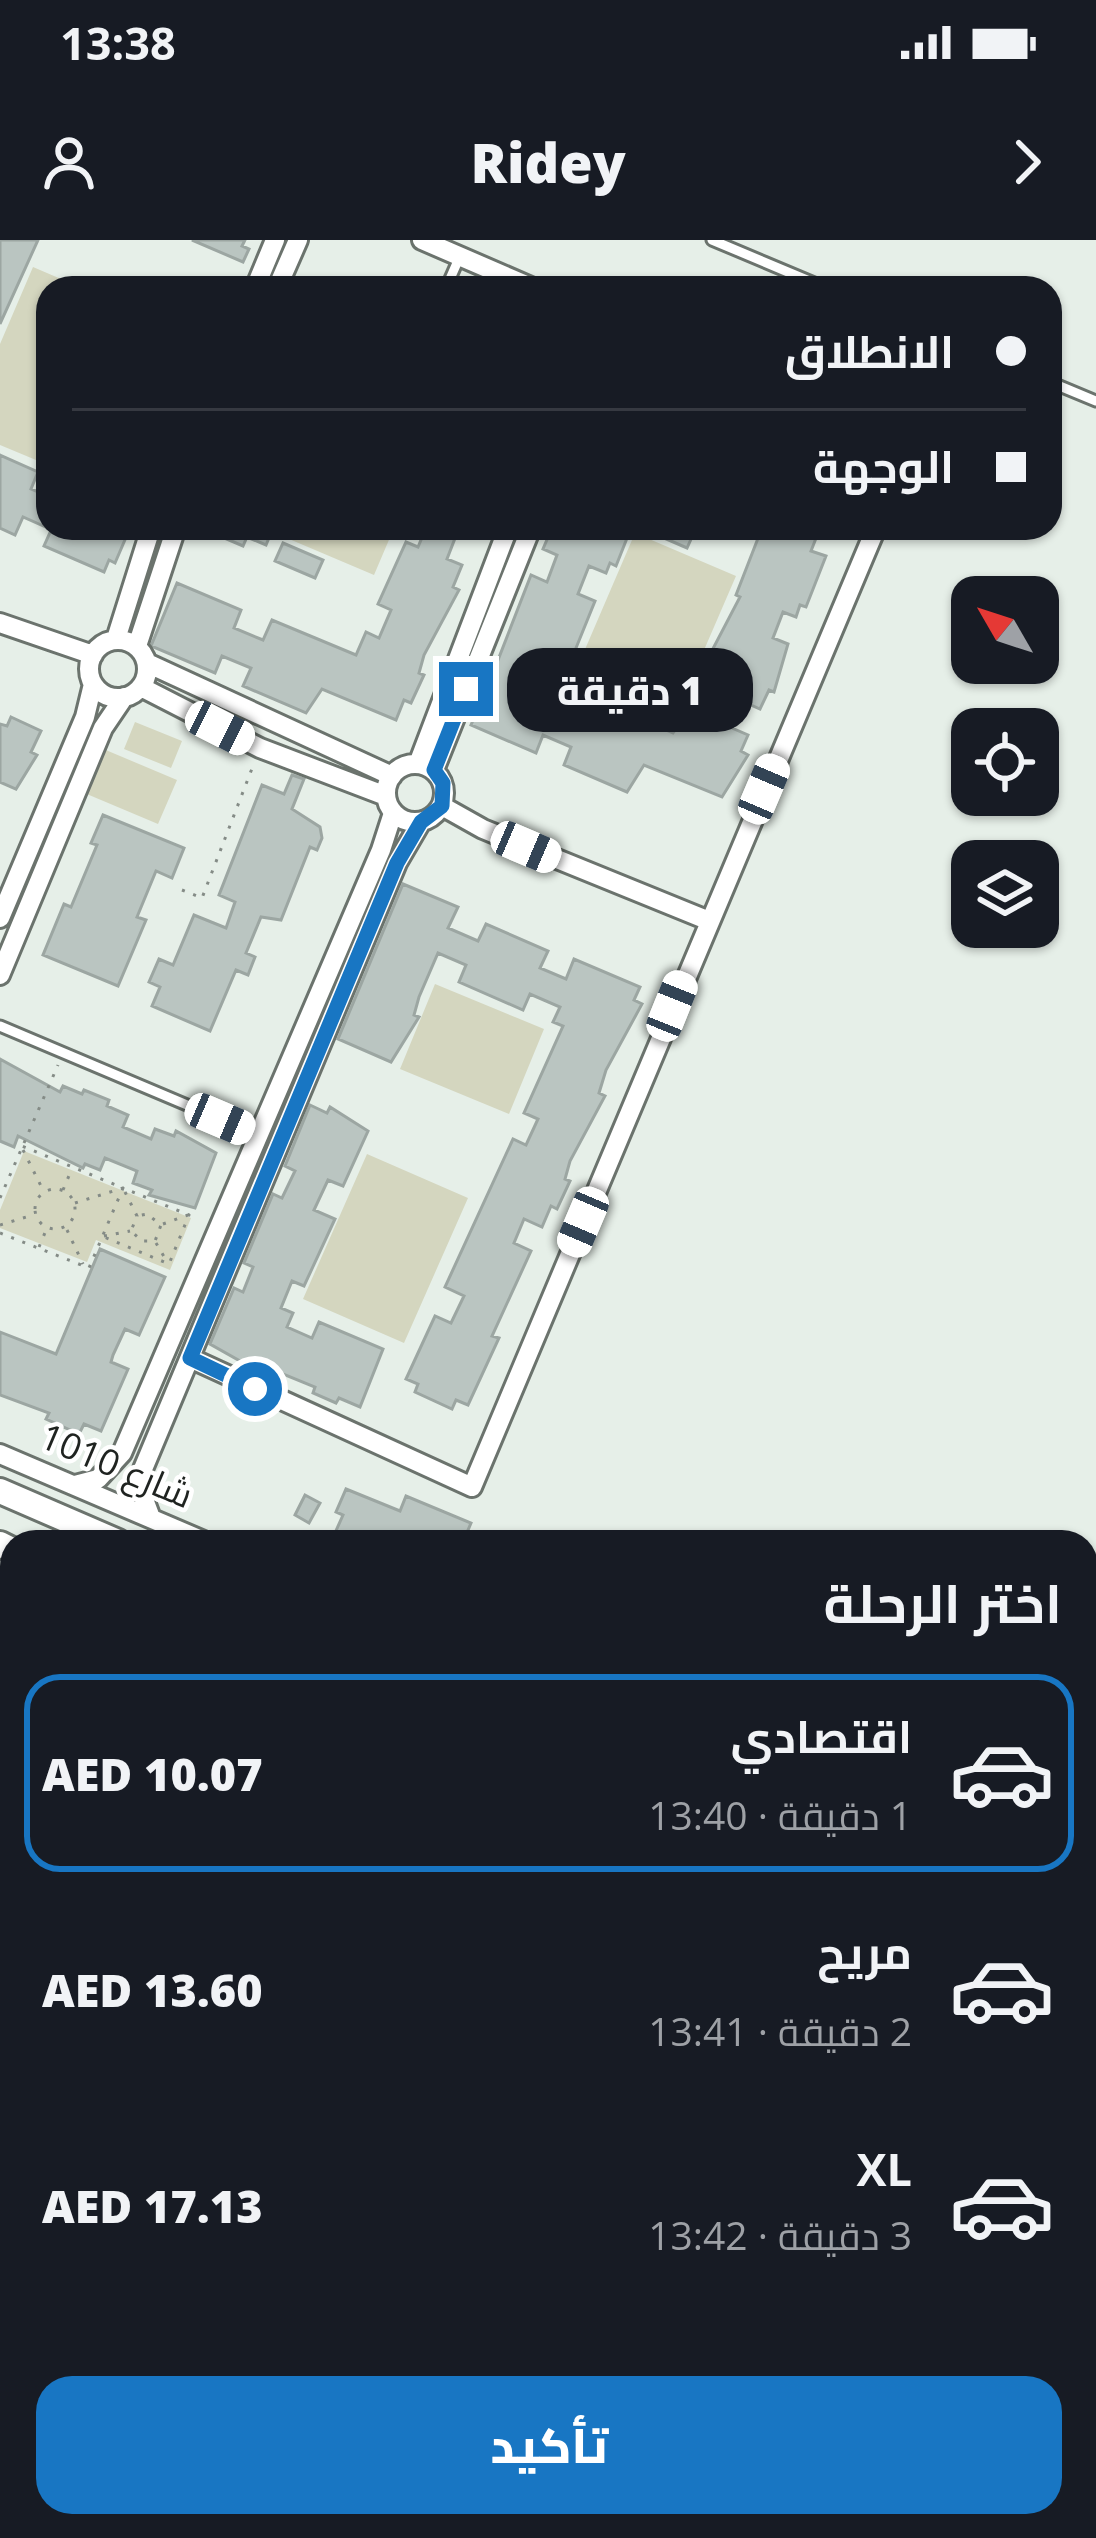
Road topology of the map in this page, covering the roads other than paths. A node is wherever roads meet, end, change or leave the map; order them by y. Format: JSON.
{"nodes":[{"id":1,"x":275,"y":240,"type":"edge"},
{"id":2,"x":298,"y":240,"type":"edge"},
{"id":3,"x":422,"y":240,"type":"edge"},
{"id":4,"x":712,"y":240,"type":"edge"},
{"id":5,"x":460,"y":256,"type":"junction"},
{"id":6,"x":260,"y":276,"type":"edge"},
{"id":7,"x":283,"y":276,"type":"edge"},
{"id":8,"x":451,"y":276,"type":"edge"},
{"id":9,"x":506,"y":276,"type":"edge"},
{"id":10,"x":798,"y":276,"type":"edge"},
{"id":11,"x":1062,"y":387,"type":"edge"},
{"id":12,"x":1096,"y":401,"type":"edge"},
{"id":13,"x":148,"y":540,"type":"edge"},
{"id":14,"x":173,"y":540,"type":"edge"},
{"id":15,"x":504,"y":540,"type":"edge"},
{"id":16,"x":525,"y":540,"type":"edge"},
{"id":17,"x":871,"y":540,"type":"edge"},
{"id":18,"x":0,"y":623,"type":"edge"},
{"id":19,"x":116,"y":639,"type":"junction"},
{"id":20,"x":93,"y":655,"type":"junction"},
{"id":21,"x":142,"y":655,"type":"junction"},
{"id":22,"x":93,"y":684,"type":"junction"},
{"id":23,"x":132,"y":692,"type":"junction"},
{"id":24,"x":426,"y":767,"type":"junction"},
{"id":25,"x":390,"y":795,"type":"junction"},
{"id":26,"x":442,"y":806,"type":"junction"},
{"id":27,"x":421,"y":822,"type":"junction"},
{"id":28,"x":0,"y":919,"type":"edge"},
{"id":29,"x":707,"y":920,"type":"junction"},
{"id":30,"x":0,"y":975,"type":"edge"},
{"id":31,"x":0,"y":1026,"type":"edge"},
{"id":32,"x":258,"y":1135,"type":"junction"},
{"id":33,"x":190,"y":1358,"type":"junction"},
{"id":34,"x":125,"y":1444,"type":"junction"},
{"id":35,"x":0,"y":1454,"type":"edge"},
{"id":36,"x":148,"y":1458,"type":"junction"},
{"id":37,"x":75,"y":1485,"type":"junction"},
{"id":38,"x":0,"y":1491,"type":"edge"},
{"id":39,"x":151,"y":1518,"type":"junction"},
{"id":40,"x":90,"y":1530,"type":"edge"},
{"id":41,"x":178,"y":1530,"type":"edge"}],
"edges":[{"from":1,"to":6,"type":"street"},
{"from":2,"to":7,"type":"street"},
{"from":3,"to":5,"type":"street"},
{"from":4,"to":10,"type":"lane"},
{"from":5,"to":8,"type":"lane"},
{"from":5,"to":9,"type":"street"},
{"from":11,"to":12,"type":"lane"},
{"from":13,"to":19,"type":"street"},
{"from":14,"to":21,"type":"street"},
{"from":15,"to":24,"type":"street"},
{"from":16,"to":24,"type":"street"},
{"from":17,"to":29,"type":"street"},
{"from":18,"to":20,"type":"street"},
{"from":19,"to":20,"type":"street"},
{"from":19,"to":21,"type":"street"},
{"from":20,"to":22,"type":"street"},
{"from":21,"to":23,"type":"street"},
{"from":21,"to":25,"type":"street"},
{"from":22,"to":23,"type":"street"},
{"from":22,"to":28,"type":"street"},
{"from":23,"to":25,"type":"street"},
{"from":23,"to":30,"type":"street"},
{"from":24,"to":25,"type":"street"},
{"from":24,"to":26,"type":"street"},
{"from":25,"to":27,"type":"street"},
{"from":25,"to":32,"type":"street"},
{"from":26,"to":27,"type":"street"},
{"from":26,"to":29,"type":"street"},
{"from":27,"to":33,"type":"street"},
{"from":29,"to":33,"type":"street"},
{"from":31,"to":32,"type":"lane"},
{"from":32,"to":34,"type":"street"},
{"from":33,"to":36,"type":"street"},
{"from":34,"to":36,"type":"street"},
{"from":34,"to":37,"type":"street"},
{"from":35,"to":37,"type":"street","name":"شارع 1010"},
{"from":36,"to":39,"type":"street"},
{"from":37,"to":39,"type":"street","name":"شارع 1010"},
{"from":38,"to":40,"type":"street","name":"شارع 1010"},
{"from":39,"to":41,"type":"street","name":"شارع 1010"}]}
